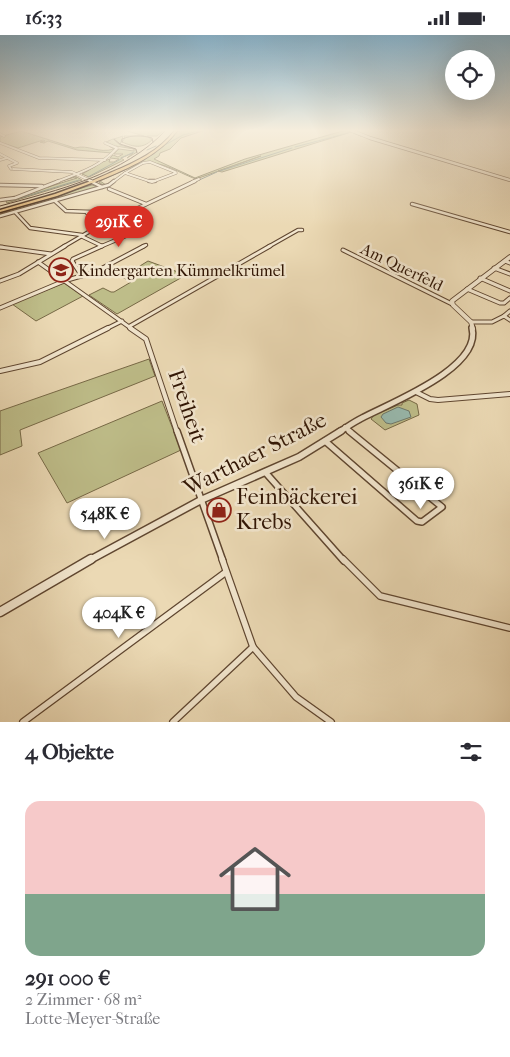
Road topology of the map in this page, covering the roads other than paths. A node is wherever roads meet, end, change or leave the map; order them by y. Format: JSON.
{"nodes":[{"id":1,"x":15,"y":162,"type":"edge"},
{"id":2,"x":101,"y":162,"type":"edge"},
{"id":3,"x":129,"y":162,"type":"edge"},
{"id":4,"x":147,"y":162,"type":"edge"},
{"id":5,"x":147,"y":162,"type":"edge"},
{"id":6,"x":450,"y":162,"type":"edge"},
{"id":7,"x":11,"y":169,"type":"dead end"},
{"id":8,"x":16,"y":170,"type":"dead end"},
{"id":9,"x":125,"y":173,"type":"junction"},
{"id":10,"x":78,"y":174,"type":"junction"},
{"id":11,"x":199,"y":179,"type":"dead end"},
{"id":12,"x":510,"y":180,"type":"edge"},
{"id":13,"x":91,"y":181,"type":"junction"},
{"id":14,"x":0,"y":185,"type":"edge"},
{"id":15,"x":44,"y":187,"type":"junction"},
{"id":16,"x":102,"y":187,"type":"junction"},
{"id":17,"x":109,"y":189,"type":"dead end"},
{"id":18,"x":0,"y":200,"type":"edge"},
{"id":19,"x":55,"y":201,"type":"junction"},
{"id":20,"x":147,"y":204,"type":"junction"},
{"id":21,"x":412,"y":204,"type":"dead end"},
{"id":22,"x":0,"y":210,"type":"edge"},
{"id":23,"x":15,"y":212,"type":"junction"},
{"id":24,"x":87,"y":213,"type":"dead end"},
{"id":25,"x":0,"y":216,"type":"edge"},
{"id":26,"x":302,"y":230,"type":"dead end"},
{"id":27,"x":510,"y":232,"type":"edge"},
{"id":28,"x":128,"y":235,"type":"dead end"},
{"id":29,"x":82,"y":236,"type":"junction"},
{"id":30,"x":146,"y":245,"type":"dead end"},
{"id":31,"x":102,"y":246,"type":"junction"},
{"id":32,"x":0,"y":247,"type":"edge"},
{"id":33,"x":343,"y":250,"type":"dead end"},
{"id":34,"x":51,"y":254,"type":"junction"},
{"id":35,"x":510,"y":257,"type":"edge"},
{"id":36,"x":38,"y":262,"type":"junction"},
{"id":37,"x":508,"y":262,"type":"edge"},
{"id":38,"x":494,"y":268,"type":"junction"},
{"id":39,"x":510,"y":275,"type":"edge"},
{"id":40,"x":82,"y":276,"type":"junction"},
{"id":41,"x":480,"y":278,"type":"junction"},
{"id":42,"x":0,"y":281,"type":"edge"},
{"id":43,"x":64,"y":281,"type":"junction"},
{"id":44,"x":466,"y":289,"type":"junction"},
{"id":45,"x":510,"y":291,"type":"edge"},
{"id":46,"x":510,"y":298,"type":"edge"},
{"id":47,"x":452,"y":304,"type":"junction"},
{"id":48,"x":0,"y":308,"type":"edge"},
{"id":49,"x":510,"y":311,"type":"edge"},
{"id":50,"x":504,"y":317,"type":"junction"},
{"id":51,"x":510,"y":320,"type":"edge"},
{"id":52,"x":122,"y":321,"type":"junction"},
{"id":53,"x":471,"y":322,"type":"junction"},
{"id":54,"x":130,"y":326,"type":"junction"},
{"id":55,"x":0,"y":371,"type":"edge"},
{"id":56,"x":416,"y":392,"type":"junction"},
{"id":57,"x":510,"y":394,"type":"edge"},
{"id":58,"x":346,"y":427,"type":"junction"},
{"id":59,"x":325,"y":441,"type":"junction"},
{"id":60,"x":265,"y":472,"type":"junction"},
{"id":61,"x":201,"y":500,"type":"junction"},
{"id":62,"x":226,"y":572,"type":"junction"},
{"id":63,"x":0,"y":612,"type":"edge"},
{"id":64,"x":510,"y":628,"type":"edge"},
{"id":65,"x":253,"y":647,"type":"junction"},
{"id":66,"x":23,"y":722,"type":"edge"},
{"id":67,"x":174,"y":722,"type":"edge"},
{"id":68,"x":330,"y":722,"type":"edge"}],
"edges":[{"from":1,"to":7,"type":"street"},
{"from":2,"to":10,"type":"street"},
{"from":3,"to":13,"type":"highway"},
{"from":4,"to":9,"type":"street"},
{"from":5,"to":9,"type":"street"},
{"from":6,"to":12,"type":"street"},
{"from":8,"to":10,"type":"street"},
{"from":9,"to":16,"type":"street"},
{"from":10,"to":13,"type":"street"},
{"from":10,"to":15,"type":"street"},
{"from":11,"to":20,"type":"street"},
{"from":13,"to":16,"type":"street"},
{"from":13,"to":22,"type":"main road"},
{"from":14,"to":15,"type":"street"},
{"from":15,"to":18,"type":"street"},
{"from":16,"to":19,"type":"street"},
{"from":17,"to":20,"type":"street"},
{"from":19,"to":23,"type":"street"},
{"from":19,"to":24,"type":"street"},
{"from":20,"to":29,"type":"street"},
{"from":21,"to":27,"type":"street"},
{"from":23,"to":25,"type":"street"},
{"from":23,"to":29,"type":"street"},
{"from":26,"to":54,"type":"street"},
{"from":28,"to":31,"type":"street"},
{"from":29,"to":31,"type":"street"},
{"from":29,"to":34,"type":"street"},
{"from":30,"to":40,"type":"street"},
{"from":31,"to":40,"type":"street"},
{"from":32,"to":34,"type":"street"},
{"from":33,"to":47,"type":"street","name":"Am Querfeld"},
{"from":34,"to":36,"type":"street"},
{"from":35,"to":37,"type":"street"},
{"from":36,"to":42,"type":"street"},
{"from":36,"to":43,"type":"street","name":"Freiheit"},
{"from":37,"to":38,"type":"street"},
{"from":38,"to":39,"type":"street"},
{"from":38,"to":41,"type":"street"},
{"from":40,"to":43,"type":"street"},
{"from":41,"to":44,"type":"street"},
{"from":41,"to":45,"type":"street"},
{"from":43,"to":48,"type":"street"},
{"from":43,"to":52,"type":"street","name":"Freiheit"},
{"from":44,"to":46,"type":"street"},
{"from":44,"to":47,"type":"street"},
{"from":47,"to":53,"type":"street"},
{"from":49,"to":50,"type":"street"},
{"from":50,"to":51,"type":"street"},
{"from":50,"to":53,"type":"street"},
{"from":52,"to":54,"type":"street","name":"Freiheit"},
{"from":52,"to":55,"type":"street"},
{"from":53,"to":56,"type":"street","name":"Warthaer Straße"},
{"from":54,"to":61,"type":"street","name":"Freiheit"},
{"from":56,"to":57,"type":"street"},
{"from":56,"to":58,"type":"street","name":"Warthaer Straße"},
{"from":58,"to":59,"type":"street","name":"Warthaer Straße"},
{"from":58,"to":59,"type":"street"},
{"from":59,"to":60,"type":"street","name":"Warthaer Straße"},
{"from":60,"to":61,"type":"street","name":"Warthaer Straße"},
{"from":60,"to":64,"type":"street"},
{"from":61,"to":62,"type":"street","name":"Freiheit"},
{"from":61,"to":63,"type":"street","name":"Warthaer Straße"},
{"from":62,"to":65,"type":"street","name":"Freiheit"},
{"from":62,"to":66,"type":"street"},
{"from":65,"to":67,"type":"street"},
{"from":65,"to":68,"type":"street","name":"Freiheit"}]}
